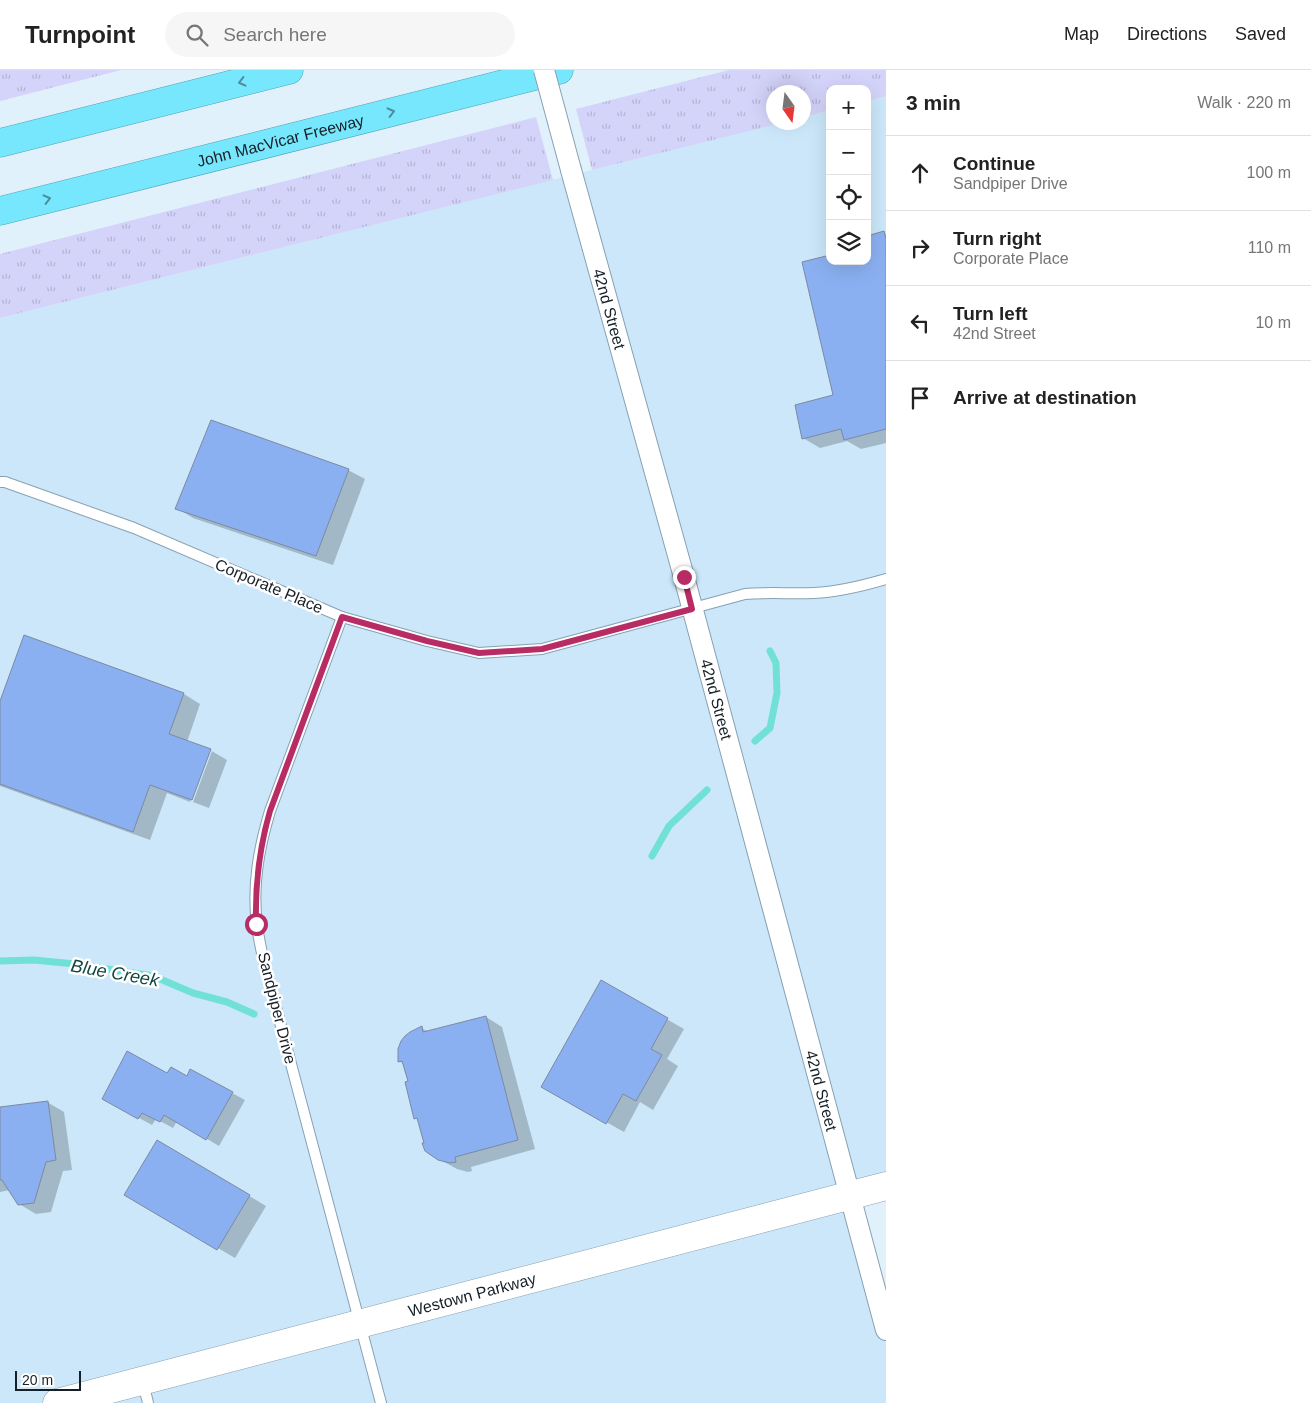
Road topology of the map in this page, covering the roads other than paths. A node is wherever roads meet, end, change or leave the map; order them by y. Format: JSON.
{"nodes":[{"id":1,"x":289,"y":70,"type":"edge"},
{"id":2,"x":544,"y":70,"type":"edge"},
{"id":3,"x":560,"y":70,"type":"edge"},
{"id":4,"x":83,"y":122,"type":"junction"},
{"id":5,"x":0,"y":133,"type":"edge"},
{"id":6,"x":0,"y":144,"type":"edge"},
{"id":7,"x":0,"y":211,"type":"edge"},
{"id":8,"x":0,"y":482,"type":"edge"},
{"id":9,"x":886,"y":579,"type":"edge"},
{"id":10,"x":692,"y":609,"type":"junction"},
{"id":11,"x":342,"y":617,"type":"junction"},
{"id":12,"x":886,"y":1186,"type":"edge"},
{"id":13,"x":850,"y":1196,"type":"junction"},
{"id":14,"x":360,"y":1324,"type":"junction"},
{"id":15,"x":886,"y":1330,"type":"edge"},
{"id":16,"x":145,"y":1392,"type":"edge"},
{"id":17,"x":57,"y":1403,"type":"edge"},
{"id":18,"x":381,"y":1403,"type":"edge"}],
"edges":[{"from":1,"to":4,"type":"highway","one_way":true},
{"from":2,"to":10,"type":"street","name":"42nd Street","bridge":true},
{"from":7,"to":3,"type":"highway","name":"John MacVicar Freeway","one_way":true},
{"from":4,"to":5,"type":"highway"},
{"from":4,"to":6,"type":"highway"},
{"from":8,"to":11,"type":"lane","name":"Corporate Place"},
{"from":9,"to":10,"type":"lane","name":"Corporate Place"},
{"from":10,"to":11,"type":"lane","name":"Corporate Place"},
{"from":10,"to":13,"type":"street","name":"42nd Street"},
{"from":11,"to":14,"type":"lane","name":"Sandpiper Drive"},
{"from":12,"to":13,"type":"street","name":"Westown Parkway"},
{"from":13,"to":14,"type":"street","name":"Westown Parkway"},
{"from":13,"to":15,"type":"street","name":"42nd Street"},
{"from":14,"to":16,"type":"street","name":"Westown Parkway"},
{"from":14,"to":18,"type":"lane","name":"Sandpiper Drive"},
{"from":16,"to":17,"type":"street","name":"Westown Parkway"}]}
